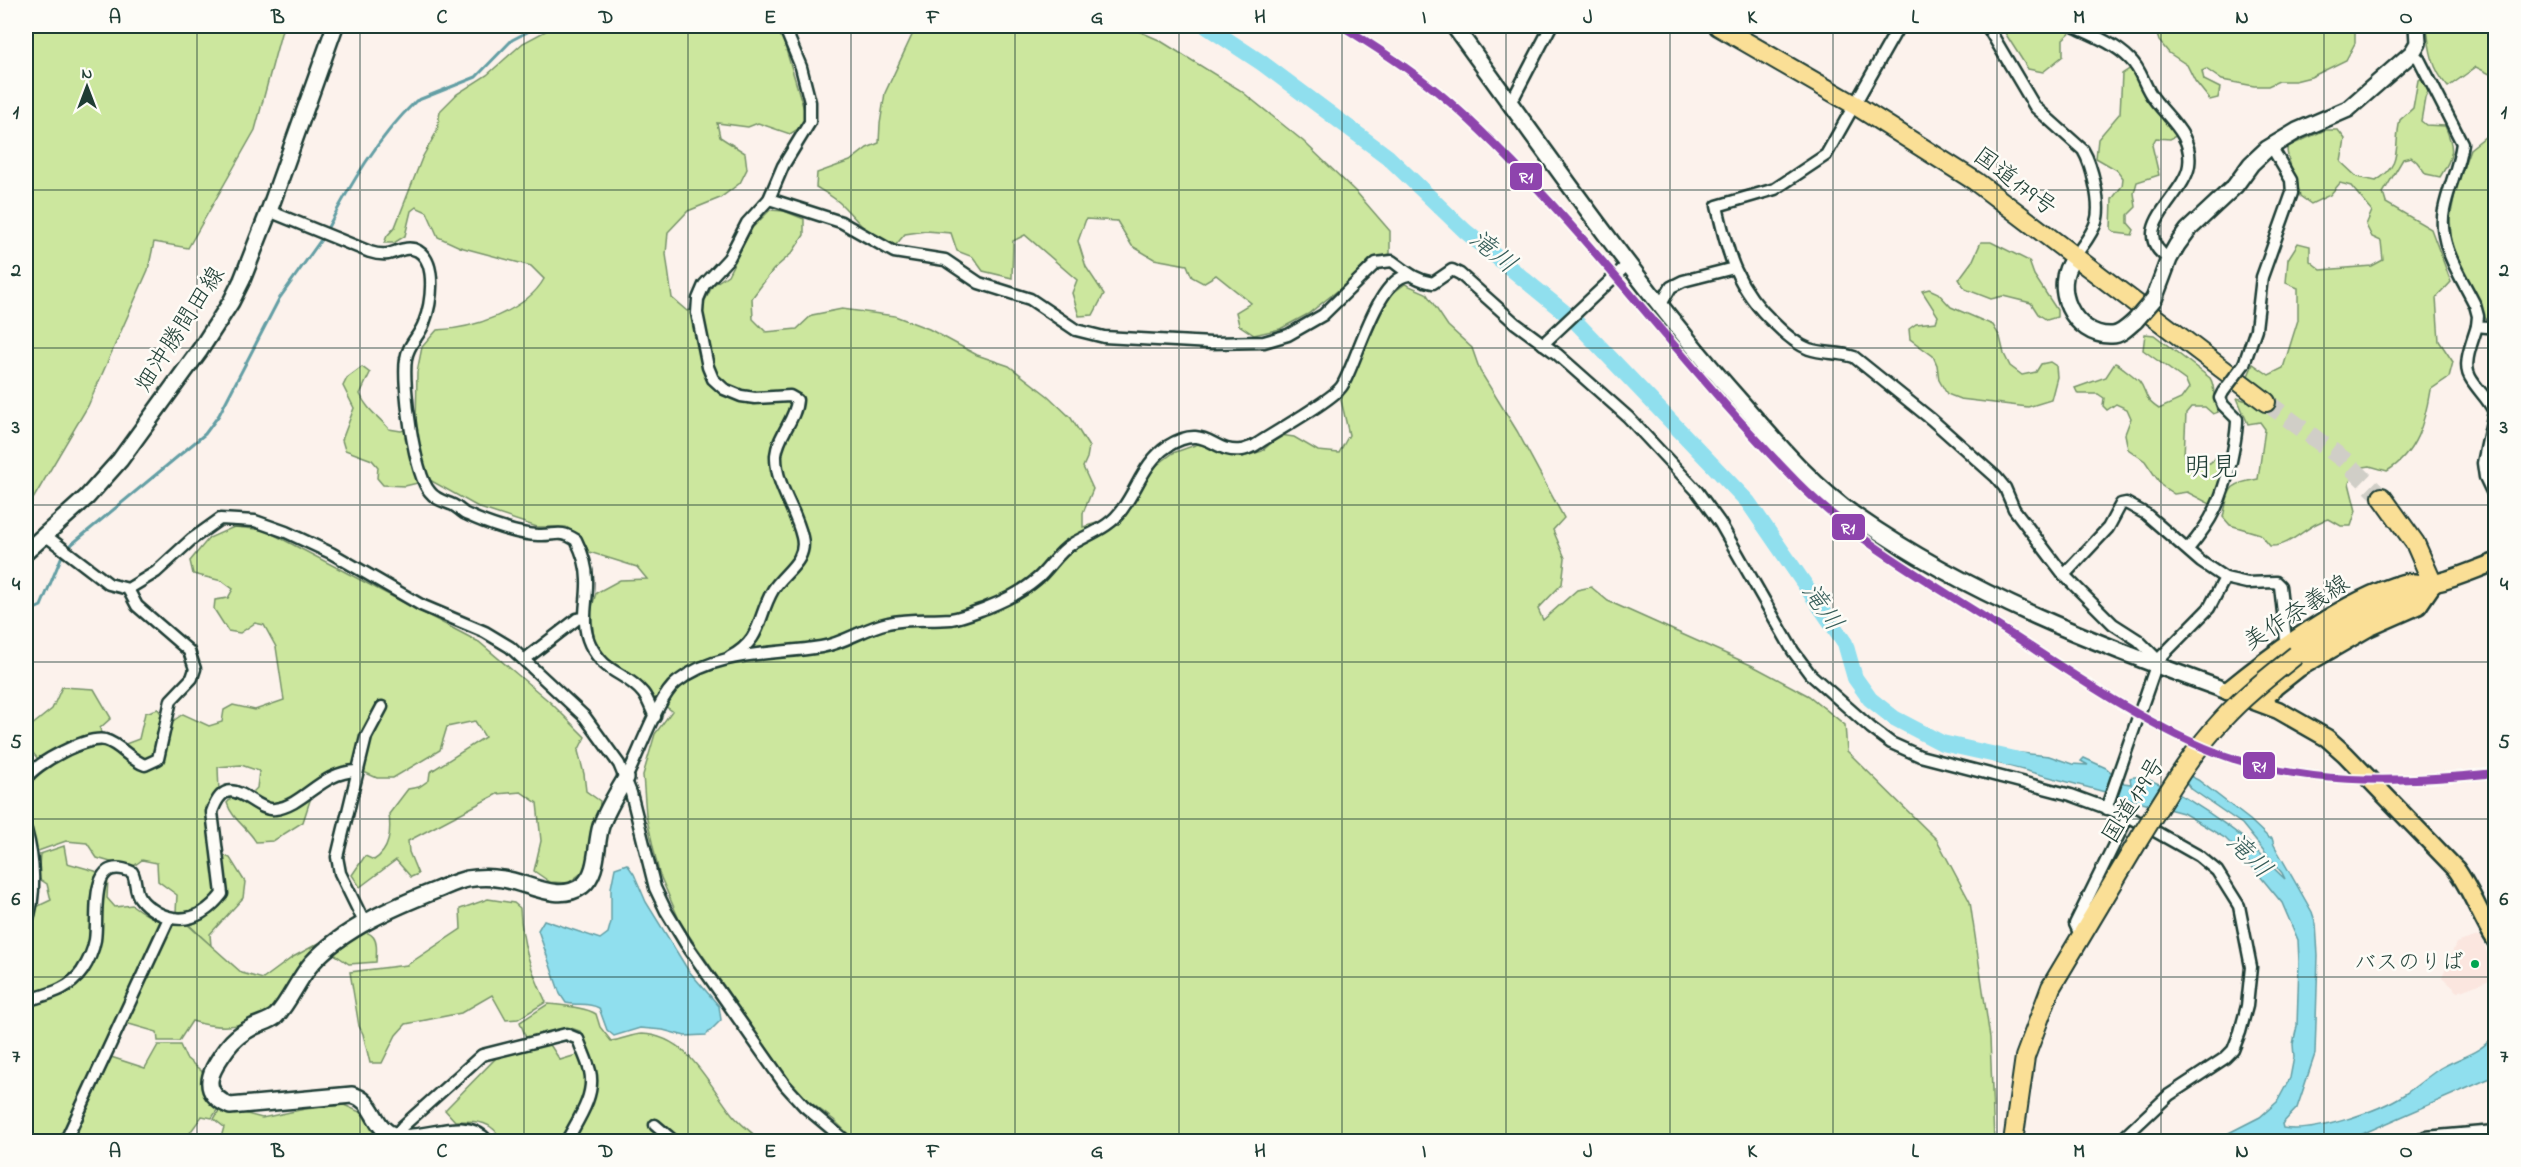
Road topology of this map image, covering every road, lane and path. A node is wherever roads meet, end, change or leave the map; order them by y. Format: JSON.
{"nodes":[{"id":1,"x":335,"y":26,"type":"edge"},
{"id":2,"x":784,"y":26,"type":"edge"},
{"id":3,"x":1454,"y":26,"type":"edge"},
{"id":4,"x":1551,"y":26,"type":"edge"},
{"id":5,"x":1718,"y":26,"type":"edge"},
{"id":6,"x":1899,"y":26,"type":"edge"},
{"id":7,"x":1987,"y":26,"type":"edge"},
{"id":8,"x":2417,"y":26,"type":"edge"},
{"id":9,"x":2075,"y":27,"type":"dead end"},
{"id":10,"x":2412,"y":53,"type":"junction"},
{"id":11,"x":1509,"y":101,"type":"junction"},
{"id":12,"x":1855,"y":105,"type":"junction"},
{"id":13,"x":2271,"y":146,"type":"junction"},
{"id":14,"x":769,"y":199,"type":"junction"},
{"id":15,"x":269,"y":211,"type":"junction"},
{"id":16,"x":2074,"y":258,"type":"junction"},
{"id":17,"x":2169,"y":259,"type":"junction"},
{"id":18,"x":1628,"y":264,"type":"junction"},
{"id":19,"x":1734,"y":268,"type":"junction"},
{"id":20,"x":1409,"y":275,"type":"junction"},
{"id":21,"x":1660,"y":306,"type":"junction"},
{"id":22,"x":2477,"y":326,"type":"junction"},
{"id":23,"x":2496,"y":328,"type":"edge"},
{"id":24,"x":1545,"y":342,"type":"junction"},
{"id":25,"x":2266,"y":402,"type":"tunnel mouth"},
{"id":26,"x":2382,"y":497,"type":"tunnel mouth"},
{"id":27,"x":2496,"y":500,"type":"edge"},
{"id":28,"x":45,"y":536,"type":"junction"},
{"id":29,"x":2188,"y":549,"type":"junction"},
{"id":30,"x":26,"y":552,"type":"edge"},
{"id":31,"x":2496,"y":562,"type":"edge"},
{"id":32,"x":2064,"y":575,"type":"junction"},
{"id":33,"x":2225,"y":578,"type":"junction"},
{"id":34,"x":2433,"y":584,"type":"junction"},
{"id":35,"x":128,"y":590,"type":"junction"},
{"id":36,"x":584,"y":618,"type":"junction"},
{"id":37,"x":2294,"y":656,"type":"junction"},
{"id":38,"x":524,"y":660,"type":"junction"},
{"id":39,"x":722,"y":662,"type":"junction"},
{"id":40,"x":2157,"y":663,"type":"junction"},
{"id":41,"x":2227,"y":691,"type":"junction"},
{"id":42,"x":2262,"y":702,"type":"junction"},
{"id":43,"x":382,"y":707,"type":"dead end"},
{"id":44,"x":655,"y":717,"type":"junction"},
{"id":45,"x":357,"y":771,"type":"junction"},
{"id":46,"x":626,"y":778,"type":"junction"},
{"id":47,"x":26,"y":779,"type":"edge"},
{"id":48,"x":2107,"y":805,"type":"junction"},
{"id":49,"x":2128,"y":816,"type":"junction"},
{"id":50,"x":26,"y":830,"type":"edge"},
{"id":51,"x":169,"y":918,"type":"junction"},
{"id":52,"x":26,"y":924,"type":"edge"},
{"id":53,"x":365,"y":924,"type":"junction"},
{"id":54,"x":2494,"y":934,"type":"edge"},
{"id":55,"x":2080,"y":935,"type":"junction"},
{"id":56,"x":26,"y":1001,"type":"edge"},
{"id":57,"x":655,"y":1125,"type":"dead end"},
{"id":58,"x":2496,"y":1131,"type":"edge"},
{"id":59,"x":395,"y":1136,"type":"junction"},
{"id":60,"x":65,"y":1142,"type":"edge"},
{"id":61,"x":485,"y":1142,"type":"edge"},
{"id":62,"x":566,"y":1142,"type":"edge"},
{"id":63,"x":675,"y":1142,"type":"edge"},
{"id":64,"x":847,"y":1142,"type":"edge"},
{"id":65,"x":2013,"y":1142,"type":"edge"},
{"id":66,"x":2119,"y":1142,"type":"edge"},
{"id":67,"x":2417,"y":1142,"type":"edge"}],
"edges":[{"from":1,"to":15,"type":"street","name":"畑沖勝間田線"},
{"from":2,"to":14,"type":"street"},
{"from":3,"to":11,"type":"street"},
{"from":4,"to":11,"type":"street"},
{"from":5,"to":12,"type":"highway","name":"国道179号"},
{"from":6,"to":12,"type":"street"},
{"from":7,"to":16,"type":"street"},
{"from":8,"to":10,"type":"street"},
{"from":9,"to":17,"type":"street"},
{"from":10,"to":13,"type":"street"},
{"from":10,"to":22,"type":"street"},
{"from":11,"to":18,"type":"street"},
{"from":12,"to":16,"type":"highway","name":"国道179号"},
{"from":12,"to":19,"type":"street"},
{"from":13,"to":17,"type":"street"},
{"from":13,"to":29,"type":"street","bridge":true},
{"from":14,"to":20,"type":"street"},
{"from":14,"to":39,"type":"street"},
{"from":15,"to":28,"type":"street","name":"畑沖勝間田線"},
{"from":15,"to":36,"type":"street"},
{"from":16,"to":17,"type":"street","bridge":true},
{"from":16,"to":25,"type":"highway","name":"国道179号"},
{"from":18,"to":21,"type":"street"},
{"from":18,"to":24,"type":"street"},
{"from":19,"to":21,"type":"street"},
{"from":19,"to":32,"type":"street"},
{"from":20,"to":24,"type":"street"},
{"from":20,"to":39,"type":"street"},
{"from":21,"to":40,"type":"street"},
{"from":22,"to":23,"type":"street"},
{"from":22,"to":27,"type":"street"},
{"from":24,"to":48,"type":"street"},
{"from":26,"to":34,"type":"highway"},
{"from":28,"to":30,"type":"street","name":"畑沖勝間田線"},
{"from":28,"to":35,"type":"street"},
{"from":29,"to":32,"type":"street"},
{"from":29,"to":33,"type":"street"},
{"from":31,"to":34,"type":"main road"},
{"from":32,"to":40,"type":"street"},
{"from":33,"to":37,"type":"street"},
{"from":33,"to":40,"type":"street"},
{"from":34,"to":37,"type":"highway","name":"国道179号"},
{"from":35,"to":38,"type":"street"},
{"from":35,"to":47,"type":"street"},
{"from":36,"to":38,"type":"street"},
{"from":36,"to":44,"type":"street"},
{"from":37,"to":41,"type":"main road","name":"美作奈義線"},
{"from":37,"to":42,"type":"main road","name":"美作奈義線"},
{"from":37,"to":55,"type":"highway","name":"国道179号","bridge":true},
{"from":38,"to":46,"type":"street"},
{"from":39,"to":44,"type":"street"},
{"from":40,"to":41,"type":"street"},
{"from":40,"to":48,"type":"street"},
{"from":41,"to":42,"type":"main road"},
{"from":42,"to":54,"type":"main road"},
{"from":43,"to":45,"type":"street"},
{"from":44,"to":46,"type":"street"},
{"from":45,"to":51,"type":"street"},
{"from":45,"to":53,"type":"street"},
{"from":46,"to":53,"type":"street"},
{"from":46,"to":64,"type":"street"},
{"from":48,"to":49,"type":"street"},
{"from":49,"to":55,"type":"street"},
{"from":49,"to":66,"type":"street"},
{"from":50,"to":52,"type":"street"},
{"from":51,"to":56,"type":"street"},
{"from":51,"to":60,"type":"street"},
{"from":53,"to":59,"type":"street"},
{"from":55,"to":65,"type":"highway","name":"国道179号"},
{"from":57,"to":63,"type":"street"},
{"from":58,"to":67,"type":"street"},
{"from":59,"to":61,"type":"street"},
{"from":59,"to":62,"type":"street"}]}
